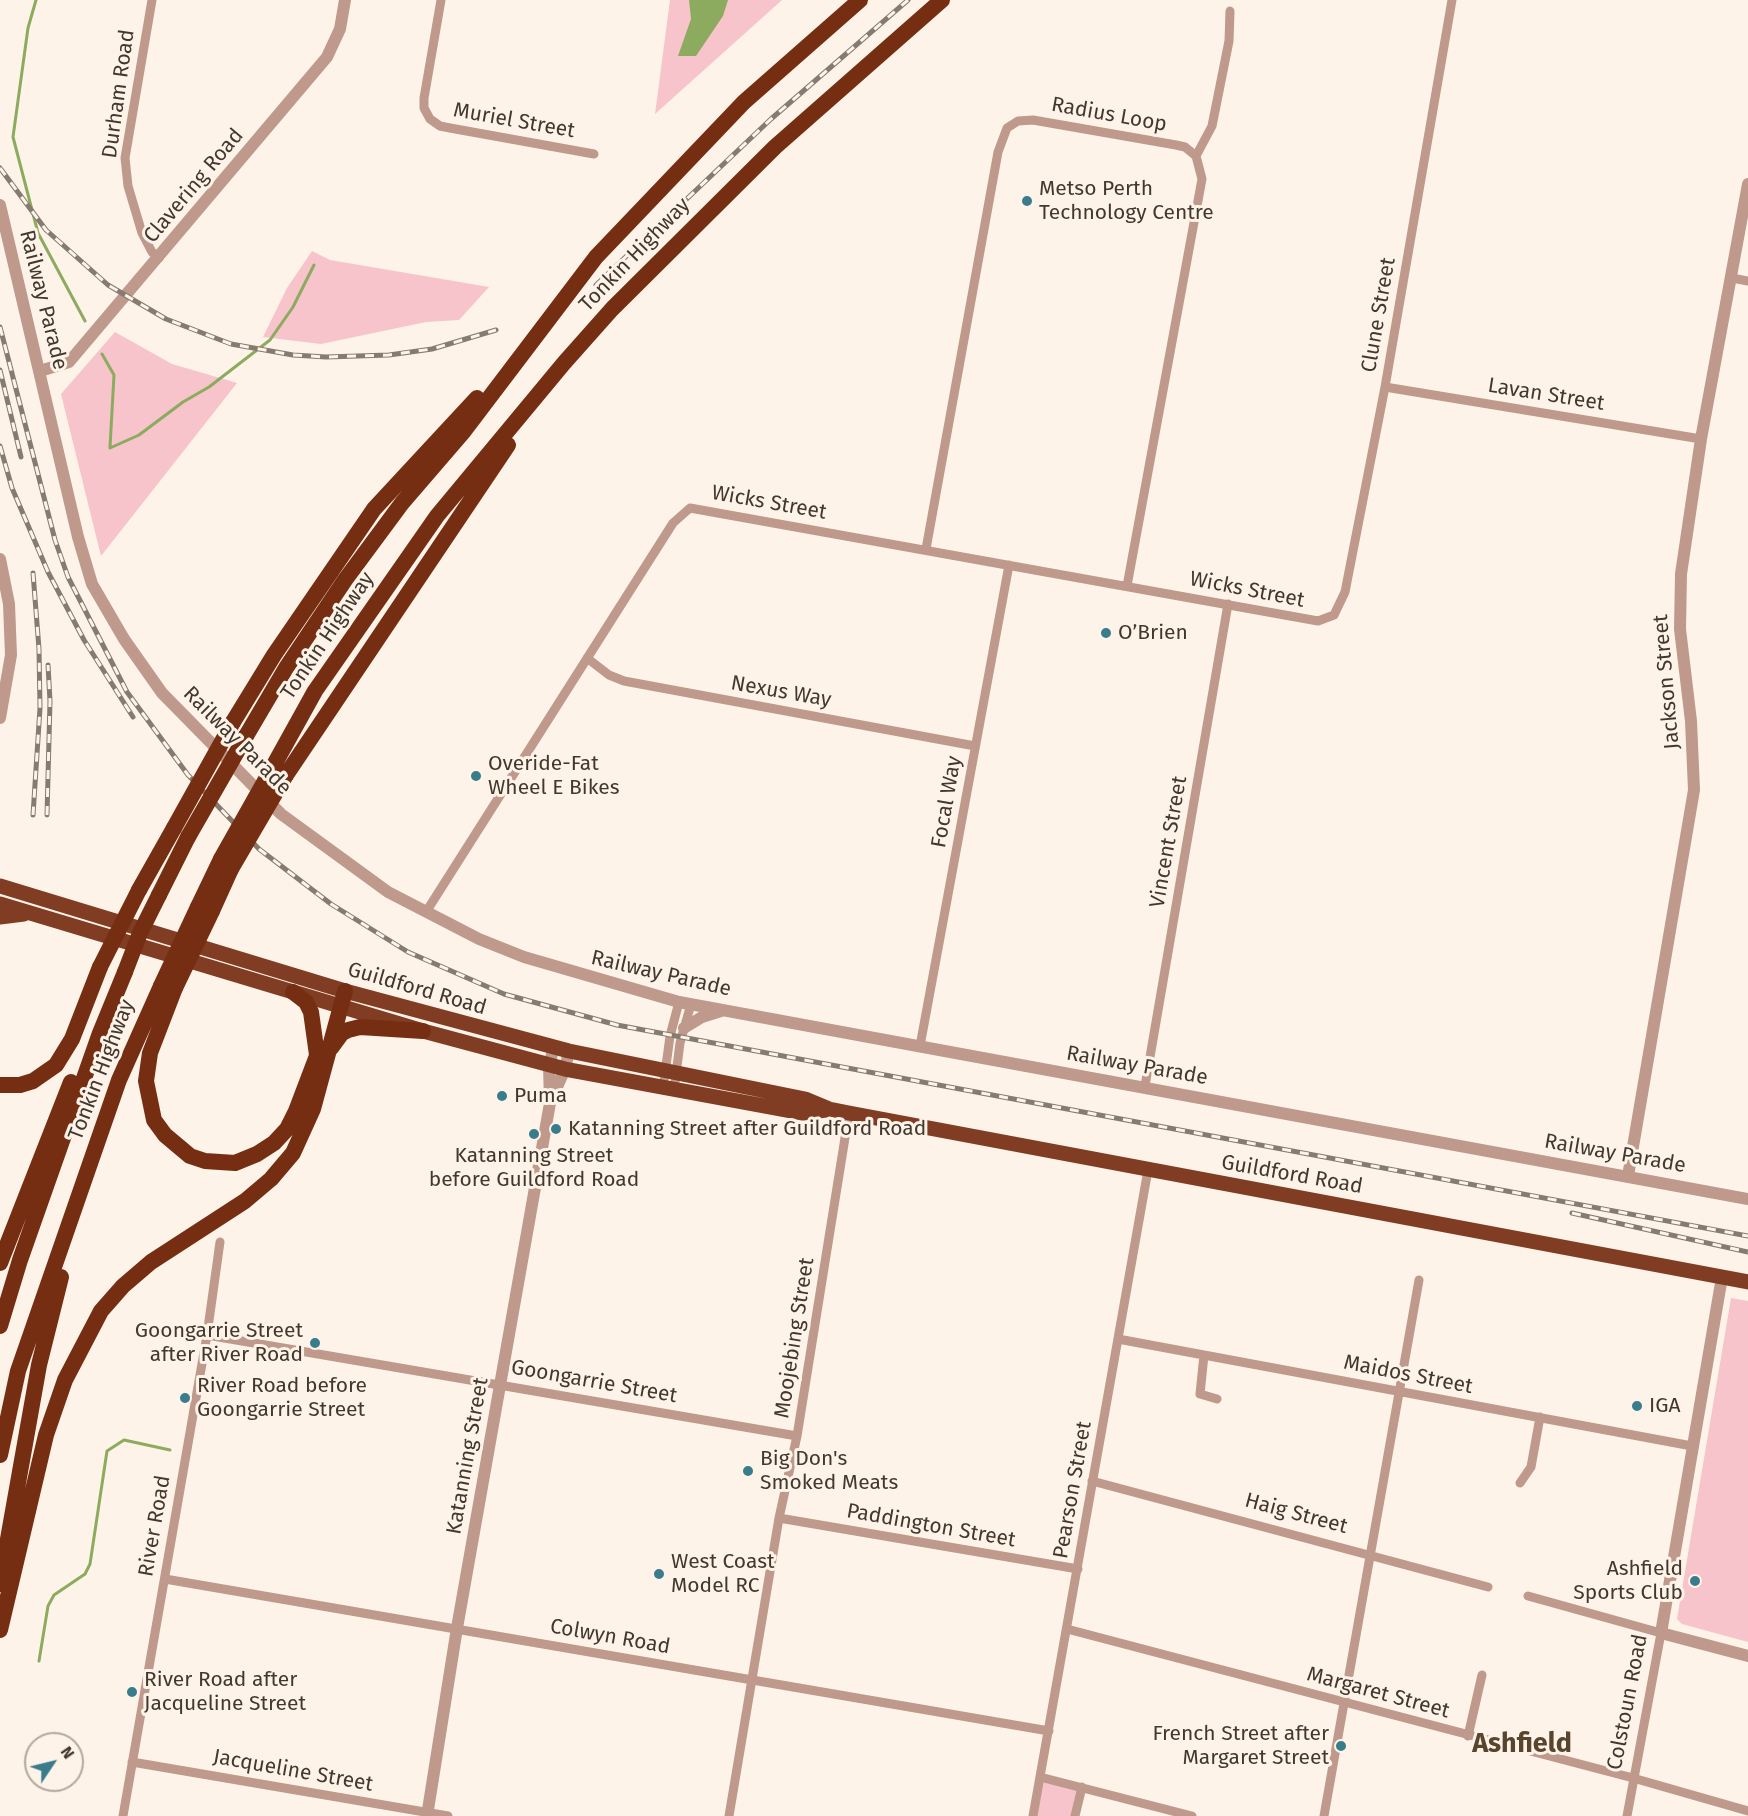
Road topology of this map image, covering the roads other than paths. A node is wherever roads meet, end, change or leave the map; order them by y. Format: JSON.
{"nodes":[{"id":1,"x":152,"y":0,"type":"edge"},
{"id":2,"x":345,"y":0,"type":"edge"},
{"id":3,"x":441,"y":0,"type":"edge"},
{"id":4,"x":860,"y":0,"type":"edge"},
{"id":5,"x":943,"y":0,"type":"edge"},
{"id":6,"x":1452,"y":0,"type":"edge"},
{"id":7,"x":1230,"y":11,"type":"dead end"},
{"id":8,"x":594,"y":154,"type":"dead end"},
{"id":9,"x":1196,"y":156,"type":"junction"},
{"id":10,"x":1748,"y":184,"type":"edge"},
{"id":11,"x":0,"y":205,"type":"edge"},
{"id":12,"x":159,"y":258,"type":"junction"},
{"id":13,"x":1732,"y":278,"type":"junction"},
{"id":14,"x":1748,"y":281,"type":"edge"},
{"id":15,"x":530,"y":342,"type":"junction"},
{"id":16,"x":40,"y":371,"type":"junction"},
{"id":17,"x":1385,"y":387,"type":"junction"},
{"id":18,"x":1701,"y":439,"type":"junction"},
{"id":19,"x":926,"y":549,"type":"junction"},
{"id":20,"x":0,"y":558,"type":"edge"},
{"id":21,"x":1009,"y":565,"type":"junction"},
{"id":22,"x":1127,"y":586,"type":"junction"},
{"id":23,"x":1228,"y":604,"type":"junction"},
{"id":24,"x":1318,"y":621,"type":"joint"},
{"id":25,"x":587,"y":658,"type":"junction"},
{"id":26,"x":0,"y":718,"type":"edge"},
{"id":27,"x":975,"y":746,"type":"junction"},
{"id":28,"x":181,"y":832,"type":"junction"},
{"id":29,"x":0,"y":886,"type":"edge"},
{"id":30,"x":0,"y":904,"type":"edge"},
{"id":31,"x":426,"y":912,"type":"junction"},
{"id":32,"x":27,"y":914,"type":"junction"},
{"id":33,"x":0,"y":917,"type":"edge"},
{"id":34,"x":168,"y":987,"type":"junction"},
{"id":35,"x":293,"y":992,"type":"junction"},
{"id":36,"x":338,"y":997,"type":"junction"},
{"id":37,"x":685,"y":1003,"type":"junction"},
{"id":38,"x":725,"y":1010,"type":"junction"},
{"id":39,"x":684,"y":1028,"type":"junction"},
{"id":40,"x":423,"y":1031,"type":"junction"},
{"id":41,"x":100,"y":1033,"type":"junction"},
{"id":42,"x":921,"y":1046,"type":"junction"},
{"id":43,"x":561,"y":1049,"type":"junction"},
{"id":44,"x":322,"y":1054,"type":"junction"},
{"id":45,"x":557,"y":1067,"type":"junction"},
{"id":46,"x":670,"y":1081,"type":"junction"},
{"id":47,"x":0,"y":1085,"type":"edge"},
{"id":48,"x":1145,"y":1086,"type":"junction"},
{"id":49,"x":849,"y":1113,"type":"junction"},
{"id":50,"x":1148,"y":1170,"type":"junction"},
{"id":51,"x":1628,"y":1176,"type":"junction"},
{"id":52,"x":82,"y":1185,"type":"junction"},
{"id":53,"x":1748,"y":1199,"type":"edge"},
{"id":54,"x":220,"y":1242,"type":"dead end"},
{"id":55,"x":0,"y":1263,"type":"edge"},
{"id":56,"x":1722,"y":1277,"type":"junction"},
{"id":57,"x":1419,"y":1280,"type":"dead end"},
{"id":58,"x":1748,"y":1282,"type":"edge"},
{"id":59,"x":0,"y":1326,"type":"edge"},
{"id":60,"x":207,"y":1335,"type":"junction"},
{"id":61,"x":1118,"y":1340,"type":"junction"},
{"id":62,"x":1204,"y":1355,"type":"junction"},
{"id":63,"x":500,"y":1384,"type":"junction"},
{"id":64,"x":1399,"y":1391,"type":"junction"},
{"id":65,"x":1217,"y":1400,"type":"dead end"},
{"id":66,"x":1540,"y":1417,"type":"junction"},
{"id":67,"x":797,"y":1436,"type":"junction"},
{"id":68,"x":1692,"y":1446,"type":"junction"},
{"id":69,"x":0,"y":1455,"type":"edge"},
{"id":70,"x":1092,"y":1481,"type":"junction"},
{"id":71,"x":1520,"y":1483,"type":"dead end"},
{"id":72,"x":779,"y":1518,"type":"junction"},
{"id":73,"x":1369,"y":1554,"type":"junction"},
{"id":74,"x":1077,"y":1569,"type":"junction"},
{"id":75,"x":165,"y":1579,"type":"junction"},
{"id":76,"x":0,"y":1584,"type":"edge"},
{"id":77,"x":1488,"y":1587,"type":"dead end"},
{"id":78,"x":1528,"y":1596,"type":"dead end"},
{"id":79,"x":457,"y":1628,"type":"junction"},
{"id":80,"x":1067,"y":1629,"type":"junction"},
{"id":81,"x":0,"y":1630,"type":"edge"},
{"id":82,"x":1661,"y":1633,"type":"junction"},
{"id":83,"x":1748,"y":1656,"type":"edge"},
{"id":84,"x":1482,"y":1675,"type":"dead end"},
{"id":85,"x":754,"y":1680,"type":"junction"},
{"id":86,"x":1344,"y":1702,"type":"junction"},
{"id":87,"x":1049,"y":1731,"type":"junction"},
{"id":88,"x":1468,"y":1736,"type":"junction"},
{"id":89,"x":132,"y":1762,"type":"junction"},
{"id":90,"x":1040,"y":1777,"type":"junction"},
{"id":91,"x":1633,"y":1778,"type":"junction"},
{"id":92,"x":1082,"y":1786,"type":"junction"},
{"id":93,"x":1748,"y":1811,"type":"edge"},
{"id":94,"x":427,"y":1814,"type":"edge"},
{"id":95,"x":123,"y":1816,"type":"edge"},
{"id":96,"x":448,"y":1816,"type":"edge"},
{"id":97,"x":729,"y":1816,"type":"edge"},
{"id":98,"x":1033,"y":1816,"type":"edge"},
{"id":99,"x":1076,"y":1816,"type":"edge"},
{"id":100,"x":1192,"y":1816,"type":"edge"},
{"id":101,"x":1324,"y":1816,"type":"edge"},
{"id":102,"x":1627,"y":1816,"type":"edge"}],
"edges":[{"from":1,"to":12,"type":"street","name":"Durham Road"},
{"from":2,"to":12,"type":"street","name":"Clavering Road"},
{"from":3,"to":8,"type":"street","name":"Muriel Street"},
{"from":4,"to":15,"type":"highway","name":"Tonkin Highway"},
{"from":5,"to":34,"type":"highway","name":"Tonkin Highway","bridge":true},
{"from":6,"to":17,"type":"street","name":"Clune Street"},
{"from":7,"to":9,"type":"street"},
{"from":9,"to":19,"type":"street","name":"Radius Loop"},
{"from":9,"to":22,"type":"street"},
{"from":10,"to":13,"type":"street","name":"Jackson Street"},
{"from":11,"to":16,"type":"street","name":"Railway Parade"},
{"from":12,"to":16,"type":"street","name":"Clavering Road"},
{"from":13,"to":14,"type":"street"},
{"from":13,"to":18,"type":"street","name":"Jackson Street"},
{"from":15,"to":28,"type":"highway","name":"Tonkin Highway","bridge":true},
{"from":15,"to":28,"type":"highway","bridge":true},
{"from":16,"to":31,"type":"street","name":"Railway Parade"},
{"from":17,"to":18,"type":"street","name":"Lavan Street"},
{"from":17,"to":24,"type":"street","name":"Clune Street"},
{"from":18,"to":51,"type":"street","name":"Jackson Street"},
{"from":19,"to":21,"type":"street","name":"Wicks Street"},
{"from":19,"to":25,"type":"street","name":"Wicks Street"},
{"from":20,"to":26,"type":"street"},
{"from":21,"to":22,"type":"street","name":"Wicks Street"},
{"from":21,"to":27,"type":"street","name":"Focal Way"},
{"from":22,"to":23,"type":"street","name":"Wicks Street"},
{"from":23,"to":24,"type":"street","name":"Wicks Street"},
{"from":23,"to":48,"type":"street","name":"Vincent Street"},
{"from":25,"to":27,"type":"street","name":"Nexus Way"},
{"from":25,"to":31,"type":"street","name":"Wicks Street"},
{"from":27,"to":42,"type":"street","name":"Focal Way"},
{"from":28,"to":41,"type":"highway","name":"Tonkin Highway","bridge":true},
{"from":28,"to":47,"type":"highway","bridge":true},
{"from":29,"to":36,"type":"highway","name":"Guildford Road"},
{"from":30,"to":32,"type":"highway","name":"Guildford Road"},
{"from":31,"to":37,"type":"street","name":"Railway Parade"},
{"from":32,"to":33,"type":"highway"},
{"from":32,"to":35,"type":"highway","name":"Guildford Road"},
{"from":34,"to":44,"type":"highway"},
{"from":34,"to":52,"type":"highway","name":"Tonkin Highway"},
{"from":35,"to":36,"type":"highway","name":"Guildford Road"},
{"from":35,"to":44,"type":"highway"},
{"from":36,"to":40,"type":"highway","name":"Guildford Road"},
{"from":36,"to":43,"type":"highway","name":"Guildford Road"},
{"from":36,"to":44,"type":"highway"},
{"from":37,"to":38,"type":"street","name":"Railway Parade"},
{"from":37,"to":39,"type":"street"},
{"from":37,"to":46,"type":"street"},
{"from":38,"to":39,"type":"street"},
{"from":38,"to":42,"type":"street","name":"Railway Parade"},
{"from":39,"to":46,"type":"street"},
{"from":40,"to":44,"type":"highway"},
{"from":40,"to":45,"type":"highway","name":"Guildford Road"},
{"from":41,"to":55,"type":"highway","name":"Tonkin Highway"},
{"from":41,"to":59,"type":"highway","name":"Tonkin Highway"},
{"from":42,"to":48,"type":"street","name":"Railway Parade"},
{"from":43,"to":45,"type":"street","name":"Katanning Street"},
{"from":43,"to":46,"type":"highway","name":"Guildford Road"},
{"from":44,"to":81,"type":"highway"},
{"from":45,"to":46,"type":"highway","name":"Guildford Road"},
{"from":45,"to":63,"type":"street","name":"Katanning Street"},
{"from":46,"to":49,"type":"highway","name":"Guildford Road"},
{"from":48,"to":51,"type":"street","name":"Railway Parade"},
{"from":49,"to":50,"type":"highway","name":"Guildford Road"},
{"from":49,"to":67,"type":"street","name":"Moojebing Street"},
{"from":50,"to":56,"type":"highway","name":"Guildford Road"},
{"from":50,"to":61,"type":"street","name":"Pearson Street"},
{"from":51,"to":53,"type":"street","name":"Railway Parade"},
{"from":52,"to":69,"type":"highway","name":"Tonkin Highway"},
{"from":52,"to":76,"type":"highway"},
{"from":54,"to":60,"type":"street","name":"River Road"},
{"from":56,"to":58,"type":"highway","name":"Guildford Road"},
{"from":56,"to":68,"type":"street","name":"Colstoun Road"},
{"from":57,"to":64,"type":"street"},
{"from":60,"to":63,"type":"street","name":"Goongarrie Street"},
{"from":60,"to":75,"type":"street","name":"River Road"},
{"from":61,"to":62,"type":"street","name":"Maidos Street"},
{"from":61,"to":70,"type":"street","name":"Pearson Street"},
{"from":62,"to":64,"type":"street","name":"Maidos Street"},
{"from":62,"to":65,"type":"street"},
{"from":63,"to":67,"type":"street","name":"Goongarrie Street"},
{"from":63,"to":79,"type":"street","name":"Katanning Street"},
{"from":64,"to":66,"type":"street","name":"Maidos Street"},
{"from":64,"to":73,"type":"street"},
{"from":66,"to":68,"type":"street","name":"Maidos Street"},
{"from":66,"to":71,"type":"street"},
{"from":67,"to":72,"type":"street","name":"Moojebing Street"},
{"from":68,"to":82,"type":"street","name":"Colstoun Road"},
{"from":70,"to":73,"type":"street","name":"Haig Street"},
{"from":70,"to":74,"type":"street","name":"Pearson Street"},
{"from":72,"to":74,"type":"street","name":"Paddington Street"},
{"from":72,"to":85,"type":"street","name":"Moojebing Street"},
{"from":73,"to":77,"type":"street","name":"Haig Street"},
{"from":73,"to":86,"type":"street"},
{"from":74,"to":80,"type":"street","name":"Pearson Street"},
{"from":75,"to":79,"type":"street","name":"Colwyn Road"},
{"from":75,"to":89,"type":"street","name":"River Road"},
{"from":78,"to":82,"type":"street"},
{"from":79,"to":85,"type":"street","name":"Colwyn Road"},
{"from":79,"to":94,"type":"street","name":"Katanning Street"},
{"from":80,"to":86,"type":"street","name":"Margaret Street"},
{"from":80,"to":87,"type":"street","name":"Pearson Street"},
{"from":82,"to":83,"type":"street"},
{"from":82,"to":91,"type":"street","name":"Colstoun Road"},
{"from":84,"to":88,"type":"street"},
{"from":85,"to":87,"type":"street","name":"Colwyn Road"},
{"from":85,"to":97,"type":"street","name":"Moojebing Street"},
{"from":86,"to":88,"type":"street","name":"Margaret Street"},
{"from":86,"to":101,"type":"street"},
{"from":87,"to":90,"type":"street","name":"Pearson Street"},
{"from":88,"to":91,"type":"street","name":"Margaret Street"},
{"from":89,"to":94,"type":"street","name":"Jacqueline Street"},
{"from":89,"to":95,"type":"street","name":"River Road"},
{"from":90,"to":92,"type":"street"},
{"from":90,"to":98,"type":"street","name":"Pearson Street"},
{"from":91,"to":93,"type":"street","name":"Margaret Street"},
{"from":91,"to":102,"type":"street","name":"Colstoun Road"},
{"from":92,"to":99,"type":"street"},
{"from":92,"to":100,"type":"street"},
{"from":94,"to":96,"type":"street","name":"Jacqueline Street"}]}
